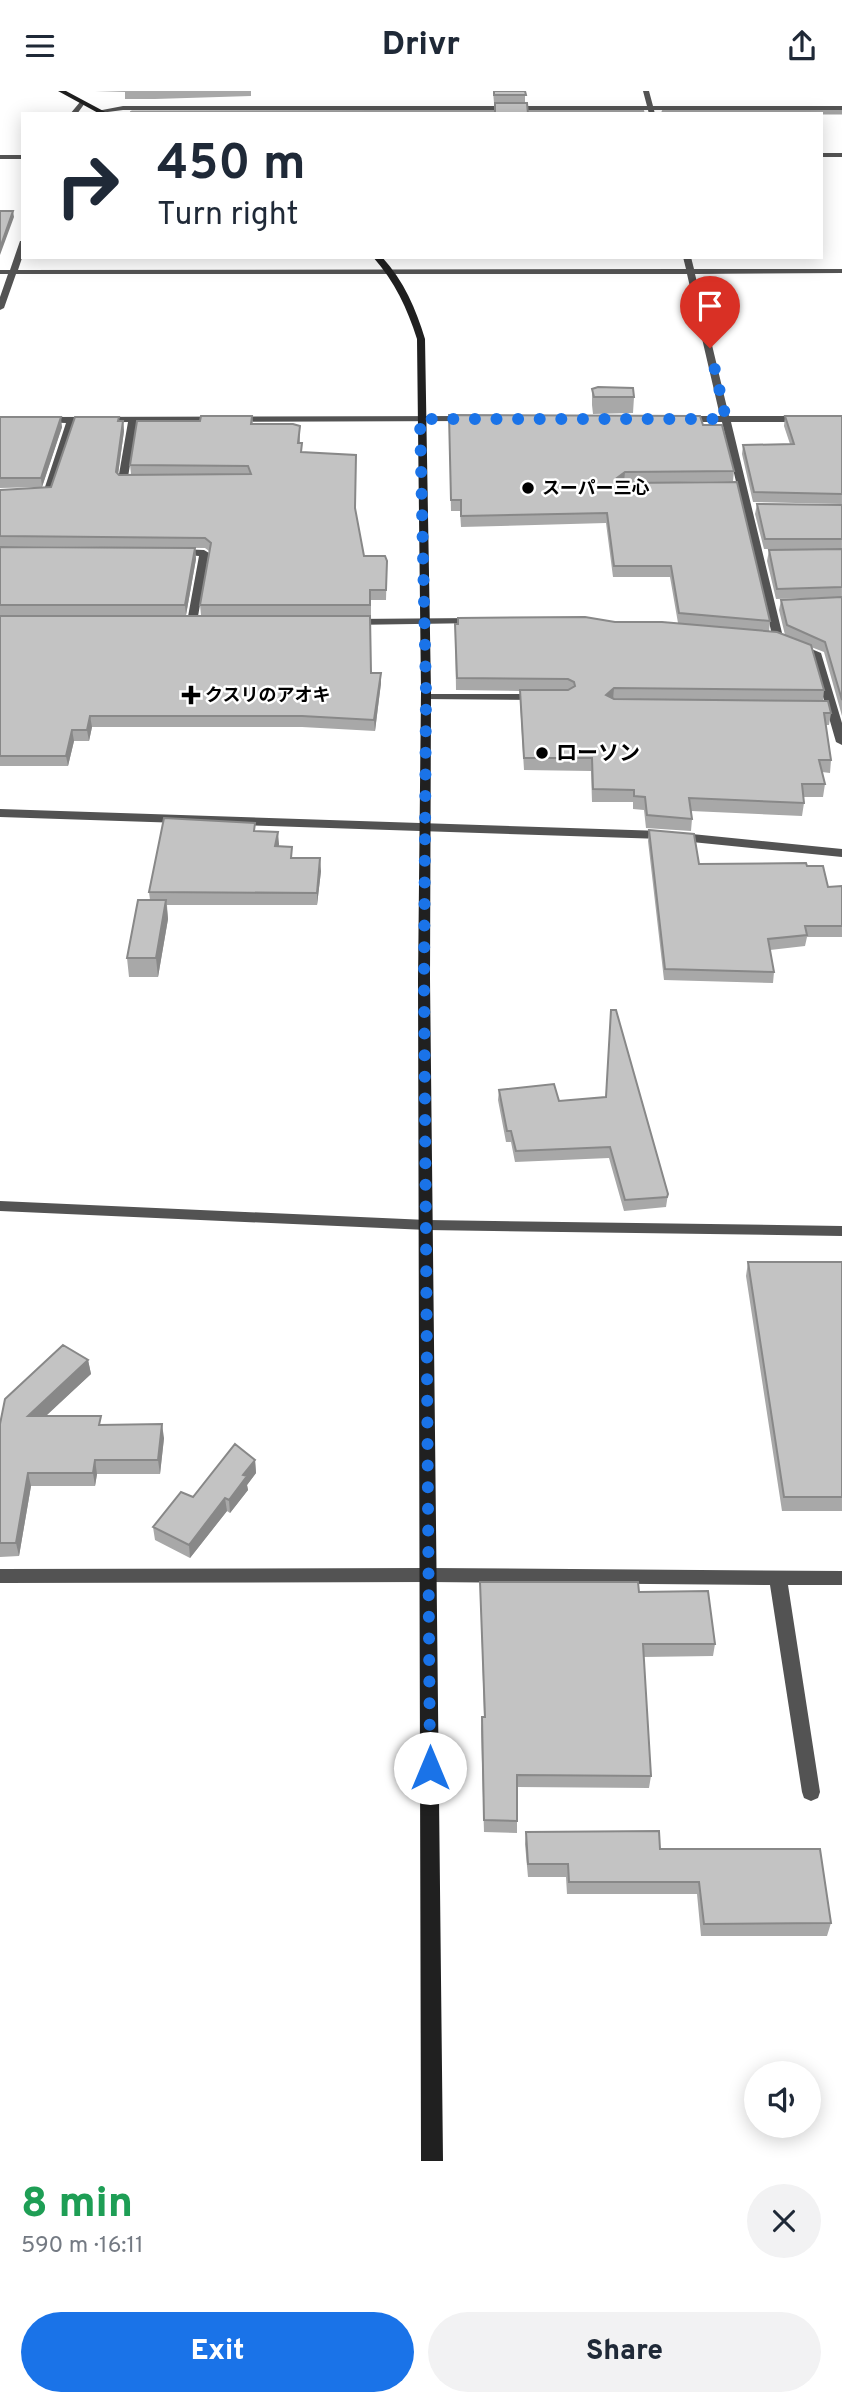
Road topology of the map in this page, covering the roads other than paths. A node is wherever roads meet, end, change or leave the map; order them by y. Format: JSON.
{"nodes":[{"id":1,"x":65,"y":91,"type":"edge"},
{"id":2,"x":646,"y":91,"type":"edge"},
{"id":3,"x":82,"y":103,"type":"junction"},
{"id":4,"x":842,"y":108,"type":"edge"},
{"id":5,"x":651,"y":111,"type":"edge"},
{"id":6,"x":75,"y":112,"type":"edge"},
{"id":7,"x":103,"y":112,"type":"edge"},
{"id":8,"x":823,"y":155,"type":"edge"},
{"id":9,"x":842,"y":155,"type":"edge"},
{"id":10,"x":0,"y":157,"type":"edge"},
{"id":11,"x":21,"y":157,"type":"edge"},
{"id":12,"x":21,"y":248,"type":"edge"},
{"id":13,"x":379,"y":259,"type":"edge"},
{"id":14,"x":688,"y":259,"type":"edge"},
{"id":15,"x":691,"y":271,"type":"junction"},
{"id":16,"x":842,"y":271,"type":"edge"},
{"id":17,"x":0,"y":272,"type":"edge"},
{"id":18,"x":12,"y":272,"type":"junction"},
{"id":19,"x":393,"y":272,"type":"junction"},
{"id":20,"x":0,"y":308,"type":"edge"},
{"id":21,"x":71,"y":419,"type":"junction"},
{"id":22,"x":133,"y":419,"type":"junction"},
{"id":23,"x":420,"y":419,"type":"junction"},
{"id":24,"x":476,"y":419,"type":"edge"},
{"id":25,"x":671,"y":419,"type":"edge"},
{"id":26,"x":726,"y":419,"type":"junction"},
{"id":27,"x":816,"y":419,"type":"edge"},
{"id":28,"x":36,"y":420,"type":"edge"},
{"id":29,"x":150,"y":480,"type":"edge"},
{"id":30,"x":729,"y":487,"type":"edge"},
{"id":31,"x":742,"y":487,"type":"junction"},
{"id":32,"x":0,"y":493,"type":"edge"},
{"id":33,"x":747,"y":508,"type":"junction"},
{"id":34,"x":760,"y":508,"type":"edge"},
{"id":35,"x":163,"y":552,"type":"edge"},
{"id":36,"x":758,"y":555,"type":"junction"},
{"id":37,"x":770,"y":555,"type":"edge"},
{"id":38,"x":770,"y":605,"type":"junction"},
{"id":39,"x":782,"y":605,"type":"edge"},
{"id":40,"x":425,"y":621,"type":"junction"},
{"id":41,"x":492,"y":621,"type":"edge"},
{"id":42,"x":178,"y":622,"type":"edge"},
{"id":43,"x":192,"y":622,"type":"junction"},
{"id":44,"x":206,"y":622,"type":"edge"},
{"id":45,"x":343,"y":622,"type":"edge"},
{"id":46,"x":764,"y":637,"type":"edge"},
{"id":47,"x":778,"y":639,"type":"junction"},
{"id":48,"x":426,"y":698,"type":"junction"},
{"id":49,"x":554,"y":698,"type":"edge"},
{"id":50,"x":818,"y":707,"type":"edge"},
{"id":51,"x":832,"y":708,"type":"junction"},
{"id":52,"x":842,"y":741,"type":"edge"},
{"id":53,"x":0,"y":813,"type":"edge"},
{"id":54,"x":425,"y":826,"type":"junction"},
{"id":55,"x":842,"y":853,"type":"edge"},
{"id":56,"x":0,"y":1206,"type":"edge"},
{"id":57,"x":427,"y":1225,"type":"junction"},
{"id":58,"x":842,"y":1231,"type":"edge"},
{"id":59,"x":429,"y":1575,"type":"junction"},
{"id":60,"x":0,"y":1576,"type":"edge"},
{"id":61,"x":778,"y":1578,"type":"junction"},
{"id":62,"x":842,"y":1579,"type":"edge"},
{"id":63,"x":811,"y":1791,"type":"dead end"},
{"id":64,"x":432,"y":2161,"type":"edge"}],
"edges":[{"from":1,"to":3,"type":"street"},
{"from":2,"to":5,"type":"street"},
{"from":3,"to":6,"type":"street"},
{"from":3,"to":7,"type":"street"},
{"from":4,"to":5,"type":"street"},
{"from":5,"to":7,"type":"street"},
{"from":8,"to":9,"type":"street"},
{"from":10,"to":11,"type":"street"},
{"from":12,"to":18,"type":"street"},
{"from":13,"to":19,"type":"street"},
{"from":14,"to":15,"type":"street"},
{"from":15,"to":16,"type":"street"},
{"from":15,"to":19,"type":"street"},
{"from":15,"to":26,"type":"street"},
{"from":17,"to":18,"type":"street"},
{"from":18,"to":19,"type":"street"},
{"from":18,"to":20,"type":"street"},
{"from":19,"to":23,"type":"street"},
{"from":21,"to":22,"type":"street"},
{"from":21,"to":28,"type":"street"},
{"from":21,"to":32,"type":"street"},
{"from":22,"to":23,"type":"street"},
{"from":22,"to":29,"type":"street"},
{"from":23,"to":24,"type":"street"},
{"from":23,"to":40,"type":"street"},
{"from":25,"to":26,"type":"street"},
{"from":26,"to":27,"type":"street"},
{"from":26,"to":31,"type":"street"},
{"from":30,"to":31,"type":"street"},
{"from":31,"to":33,"type":"street"},
{"from":33,"to":34,"type":"street"},
{"from":33,"to":36,"type":"street"},
{"from":35,"to":43,"type":"street"},
{"from":36,"to":37,"type":"street"},
{"from":36,"to":38,"type":"street"},
{"from":38,"to":39,"type":"street"},
{"from":38,"to":47,"type":"street"},
{"from":40,"to":41,"type":"street"},
{"from":40,"to":45,"type":"street"},
{"from":40,"to":48,"type":"street"},
{"from":42,"to":43,"type":"street"},
{"from":43,"to":44,"type":"street"},
{"from":46,"to":47,"type":"street"},
{"from":47,"to":51,"type":"street"},
{"from":48,"to":49,"type":"street"},
{"from":48,"to":54,"type":"street"},
{"from":50,"to":51,"type":"street"},
{"from":51,"to":52,"type":"street"},
{"from":53,"to":54,"type":"street"},
{"from":54,"to":55,"type":"street"},
{"from":54,"to":57,"type":"street"},
{"from":56,"to":57,"type":"street"},
{"from":57,"to":58,"type":"street"},
{"from":57,"to":59,"type":"street"},
{"from":59,"to":60,"type":"street"},
{"from":59,"to":61,"type":"street"},
{"from":59,"to":64,"type":"street"},
{"from":61,"to":62,"type":"street"},
{"from":61,"to":63,"type":"street"}]}
